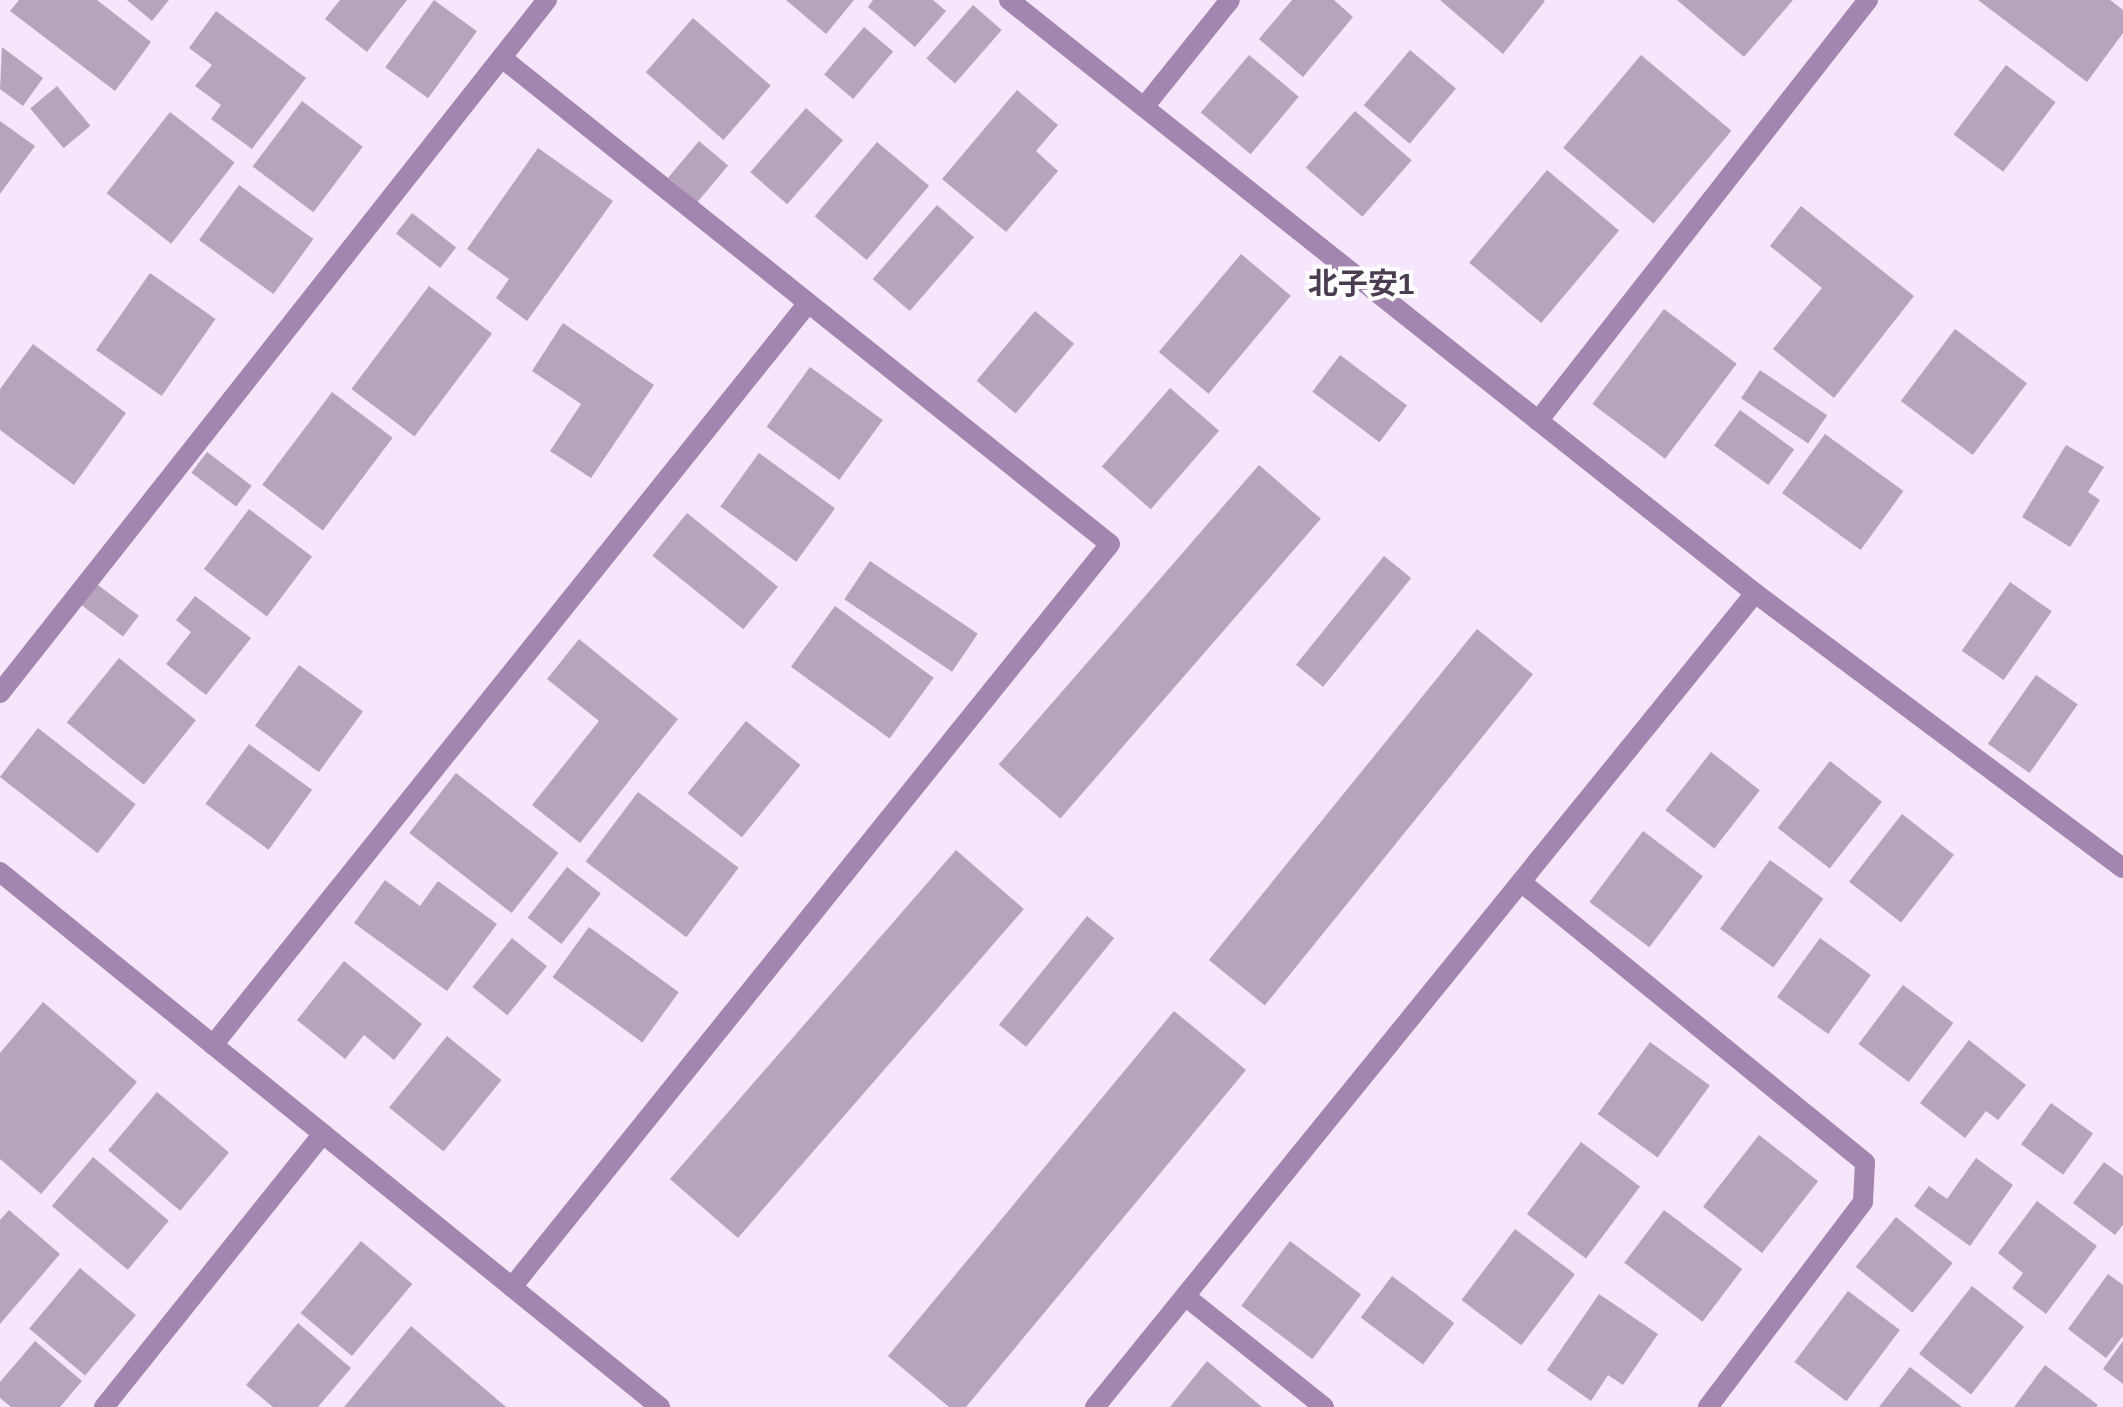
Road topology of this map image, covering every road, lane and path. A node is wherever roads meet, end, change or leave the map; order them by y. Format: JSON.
{"nodes":[{"id":1,"x":547,"y":0,"type":"edge"},
{"id":2,"x":1009,"y":0,"type":"edge"},
{"id":3,"x":1230,"y":0,"type":"edge"},
{"id":4,"x":1868,"y":0,"type":"edge"},
{"id":5,"x":502,"y":58,"type":"junction"},
{"id":6,"x":1144,"y":107,"type":"junction"},
{"id":7,"x":808,"y":303,"type":"junction"},
{"id":8,"x":1538,"y":421,"type":"junction"},
{"id":9,"x":1755,"y":593,"type":"junction"},
{"id":10,"x":0,"y":693,"type":"edge"},
{"id":11,"x":2123,"y":868,"type":"edge"},
{"id":12,"x":0,"y":872,"type":"edge"},
{"id":13,"x":1521,"y":882,"type":"junction"},
{"id":14,"x":213,"y":1045,"type":"junction"},
{"id":15,"x":323,"y":1134,"type":"junction"},
{"id":16,"x":512,"y":1287,"type":"junction"},
{"id":17,"x":1185,"y":1296,"type":"junction"},
{"id":18,"x":104,"y":1407,"type":"edge"},
{"id":19,"x":660,"y":1407,"type":"edge"},
{"id":20,"x":1095,"y":1407,"type":"edge"},
{"id":21,"x":1324,"y":1407,"type":"edge"},
{"id":22,"x":1708,"y":1407,"type":"edge"}],
"edges":[{"from":1,"to":5,"type":"street"},
{"from":2,"to":6,"type":"street"},
{"from":3,"to":6,"type":"street"},
{"from":4,"to":8,"type":"street"},
{"from":5,"to":7,"type":"street"},
{"from":5,"to":10,"type":"street"},
{"from":6,"to":8,"type":"street"},
{"from":7,"to":14,"type":"street"},
{"from":7,"to":16,"type":"street"},
{"from":8,"to":9,"type":"street"},
{"from":9,"to":11,"type":"street"},
{"from":9,"to":13,"type":"street"},
{"from":12,"to":14,"type":"street"},
{"from":13,"to":17,"type":"street"},
{"from":13,"to":22,"type":"street"},
{"from":14,"to":15,"type":"street"},
{"from":15,"to":16,"type":"street"},
{"from":15,"to":18,"type":"street"},
{"from":16,"to":19,"type":"street"},
{"from":17,"to":20,"type":"street"},
{"from":17,"to":21,"type":"street"}]}
